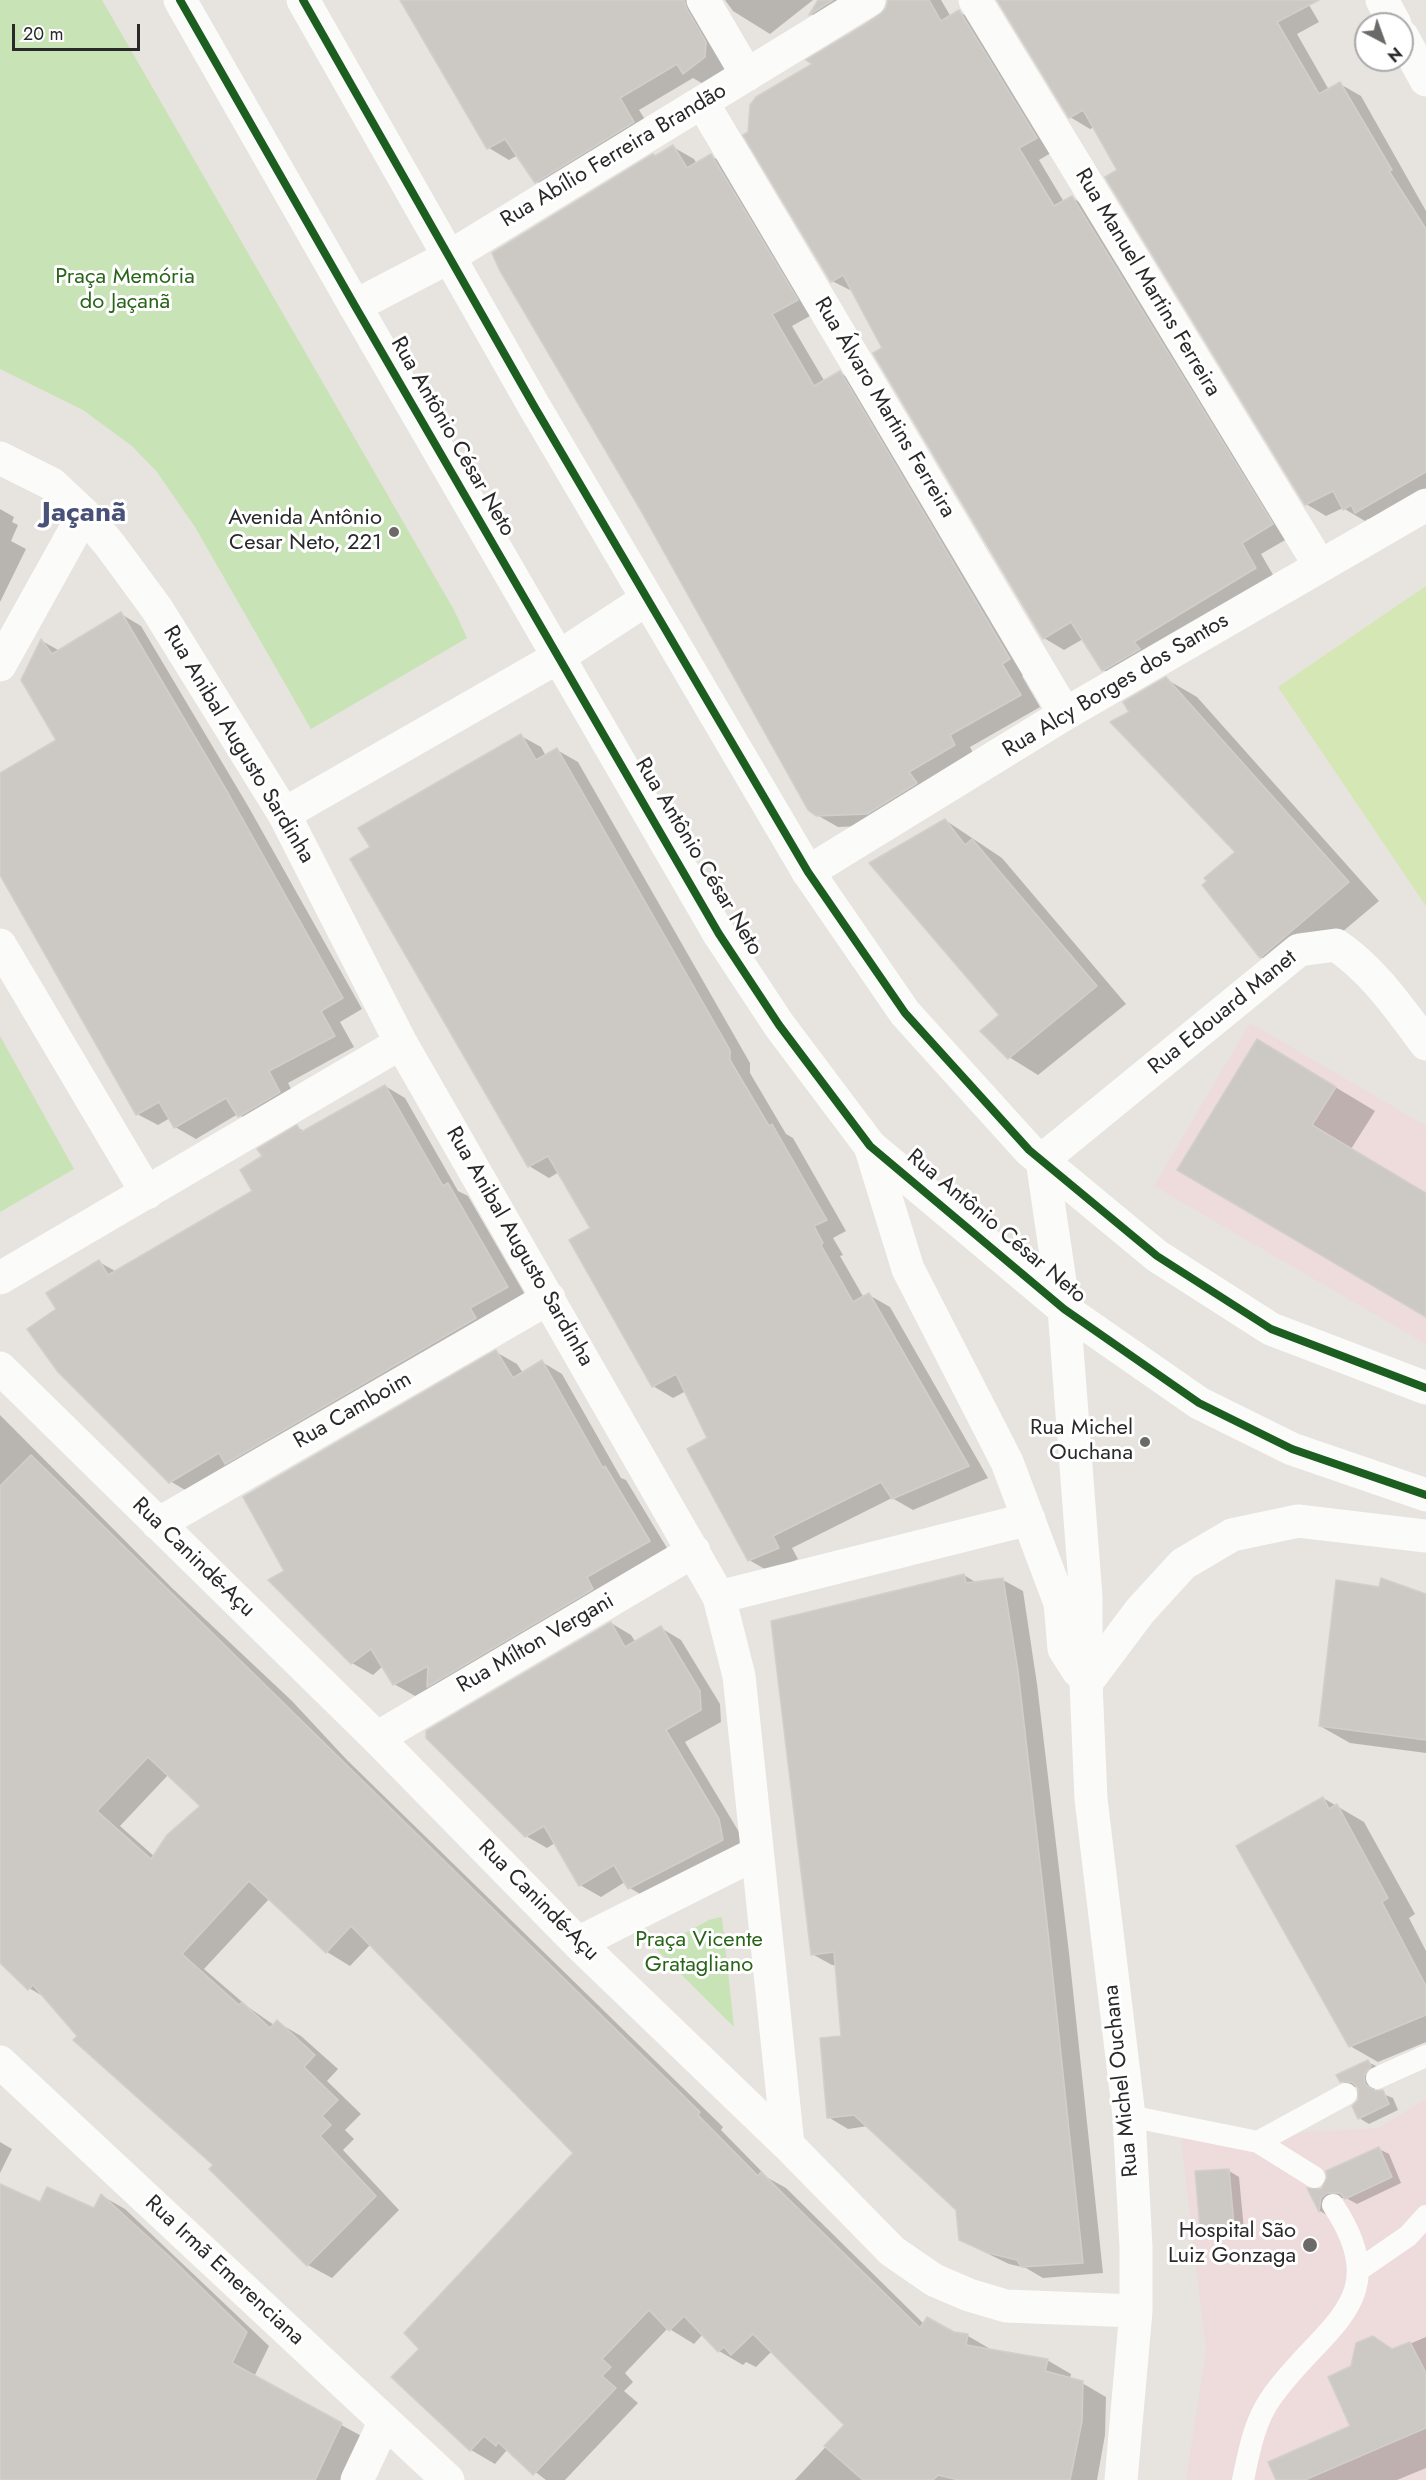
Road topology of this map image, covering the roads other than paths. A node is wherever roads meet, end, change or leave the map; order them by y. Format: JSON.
{"nodes":[{"id":1,"x":180,"y":0,"type":"edge"},
{"id":2,"x":303,"y":0,"type":"edge"},
{"id":3,"x":703,"y":0,"type":"edge"},
{"id":4,"x":869,"y":0,"type":"edge"},
{"id":5,"x":975,"y":0,"type":"edge"},
{"id":6,"x":1414,"y":58,"type":"edge"},
{"id":7,"x":747,"y":75,"type":"junction"},
{"id":8,"x":1426,"y":80,"type":"edge"},
{"id":9,"x":702,"y":102,"type":"junction"},
{"id":10,"x":449,"y":257,"type":"junction"},
{"id":11,"x":355,"y":306,"type":"junction"},
{"id":12,"x":0,"y":458,"type":"edge"},
{"id":13,"x":1426,"y":506,"type":"edge"},
{"id":14,"x":84,"y":514,"type":"junction"},
{"id":15,"x":1320,"y":566,"type":"junction"},
{"id":16,"x":647,"y":599,"type":"junction"},
{"id":17,"x":560,"y":656,"type":"junction"},
{"id":18,"x":0,"y":665,"type":"edge"},
{"id":19,"x":1065,"y":714,"type":"junction"},
{"id":20,"x":284,"y":814,"type":"junction"},
{"id":21,"x":808,"y":872,"type":"junction"},
{"id":22,"x":0,"y":945,"type":"edge"},
{"id":23,"x":401,"y":1043,"type":"junction"},
{"id":24,"x":1426,"y":1044,"type":"edge"},
{"id":25,"x":870,"y":1146,"type":"junction"},
{"id":26,"x":1042,"y":1160,"type":"junction"},
{"id":27,"x":147,"y":1192,"type":"junction"},
{"id":28,"x":0,"y":1278,"type":"edge"},
{"id":29,"x":549,"y":1298,"type":"junction"},
{"id":30,"x":1064,"y":1309,"type":"junction"},
{"id":31,"x":0,"y":1368,"type":"edge"},
{"id":32,"x":1426,"y":1388,"type":"edge"},
{"id":33,"x":1426,"y":1496,"type":"edge"},
{"id":34,"x":1029,"y":1519,"type":"junction"},
{"id":35,"x":158,"y":1524,"type":"junction"},
{"id":36,"x":1426,"y":1536,"type":"edge"},
{"id":37,"x":694,"y":1551,"type":"junction"},
{"id":38,"x":719,"y":1597,"type":"junction"},
{"id":39,"x":1086,"y":1683,"type":"junction"},
{"id":40,"x":377,"y":1738,"type":"junction"},
{"id":41,"x":757,"y":1853,"type":"junction"},
{"id":42,"x":578,"y":1943,"type":"junction"},
{"id":43,"x":1426,"y":2056,"type":"edge"},
{"id":44,"x":0,"y":2062,"type":"edge"},
{"id":45,"x":1377,"y":2078,"type":"dead end"},
{"id":46,"x":1346,"y":2094,"type":"dead end"},
{"id":47,"x":1129,"y":2116,"type":"junction"},
{"id":48,"x":1258,"y":2142,"type":"junction"},
{"id":49,"x":788,"y":2145,"type":"junction"},
{"id":50,"x":1314,"y":2177,"type":"dead end"},
{"id":51,"x":1333,"y":2205,"type":"dead end"},
{"id":52,"x":1426,"y":2216,"type":"edge"},
{"id":53,"x":1360,"y":2269,"type":"junction"},
{"id":54,"x":1137,"y":2311,"type":"junction"},
{"id":55,"x":386,"y":2421,"type":"junction"},
{"id":56,"x":357,"y":2480,"type":"edge"},
{"id":57,"x":448,"y":2480,"type":"edge"},
{"id":58,"x":1121,"y":2480,"type":"edge"},
{"id":59,"x":1243,"y":2480,"type":"edge"}],
"edges":[{"from":1,"to":11,"type":"street","name":"Rua Antônio César Neto"},
{"from":2,"to":10,"type":"street"},
{"from":3,"to":7,"type":"street"},
{"from":4,"to":7,"type":"street","name":"Rua Abílio Ferreira Brandão"},
{"from":5,"to":15,"type":"street","name":"Rua Manuel Martins Ferreira"},
{"from":6,"to":8,"type":"street"},
{"from":7,"to":9,"type":"street","name":"Rua Abílio Ferreira Brandão"},
{"from":9,"to":10,"type":"street","name":"Rua Abílio Ferreira Brandão"},
{"from":9,"to":19,"type":"street","name":"Rua Álvaro Martins Ferreira"},
{"from":10,"to":11,"type":"street","name":"Rua Abílio Ferreira Brandão"},
{"from":10,"to":16,"type":"street"},
{"from":11,"to":17,"type":"street","name":"Rua Antônio César Neto"},
{"from":12,"to":14,"type":"street","name":"Rua Anibal Augusto Sardinha"},
{"from":13,"to":15,"type":"street","name":"Rua Alcy Borges dos Santos"},
{"from":14,"to":18,"type":"street"},
{"from":14,"to":20,"type":"street","name":"Rua Anibal Augusto Sardinha"},
{"from":15,"to":19,"type":"street","name":"Rua Alcy Borges dos Santos"},
{"from":16,"to":17,"type":"street"},
{"from":16,"to":21,"type":"street"},
{"from":17,"to":20,"type":"street"},
{"from":17,"to":25,"type":"street","name":"Rua Antônio César Neto"},
{"from":19,"to":21,"type":"street","name":"Rua Alcy Borges dos Santos"},
{"from":20,"to":23,"type":"street","name":"Rua Anibal Augusto Sardinha"},
{"from":21,"to":26,"type":"street"},
{"from":22,"to":27,"type":"street"},
{"from":23,"to":27,"type":"street"},
{"from":23,"to":29,"type":"street","name":"Rua Anibal Augusto Sardinha"},
{"from":24,"to":26,"type":"street","name":"Rua Edouard Manet"},
{"from":25,"to":30,"type":"street","name":"Rua Antônio César Neto"},
{"from":25,"to":34,"type":"street"},
{"from":26,"to":30,"type":"street","name":"Rua Michel Ouchana"},
{"from":26,"to":32,"type":"street"},
{"from":27,"to":28,"type":"street"},
{"from":29,"to":35,"type":"street","name":"Rua Camboim"},
{"from":29,"to":37,"type":"street","name":"Rua Anibal Augusto Sardinha"},
{"from":30,"to":33,"type":"street","name":"Rua Antônio César Neto"},
{"from":30,"to":39,"type":"street","name":"Rua Michel Ouchana"},
{"from":31,"to":35,"type":"street","name":"Rua Canindé-Açu"},
{"from":34,"to":38,"type":"street"},
{"from":34,"to":39,"type":"street"},
{"from":35,"to":40,"type":"street","name":"Rua Canindé-Açu"},
{"from":36,"to":39,"type":"street"},
{"from":37,"to":38,"type":"street","name":"Rua Anibal Augusto Sardinha"},
{"from":37,"to":40,"type":"street","name":"Rua Mílton Vergani"},
{"from":38,"to":41,"type":"street","name":"Rua Anibal Augusto Sardinha"},
{"from":39,"to":47,"type":"street","name":"Rua Michel Ouchana"},
{"from":40,"to":42,"type":"street","name":"Rua Canindé-Açu"},
{"from":41,"to":42,"type":"street"},
{"from":41,"to":49,"type":"street","name":"Rua Anibal Augusto Sardinha"},
{"from":42,"to":49,"type":"street","name":"Rua Canindé-Açu"},
{"from":43,"to":45,"type":"lane"},
{"from":44,"to":55,"type":"street","name":"Rua Irmã Emerenciana"},
{"from":46,"to":48,"type":"lane"},
{"from":47,"to":48,"type":"lane"},
{"from":47,"to":54,"type":"street","name":"Rua Michel Ouchana"},
{"from":48,"to":50,"type":"lane"},
{"from":49,"to":54,"type":"street","name":"Rua Canindé-Açu"},
{"from":51,"to":53,"type":"lane"},
{"from":52,"to":53,"type":"lane"},
{"from":53,"to":59,"type":"lane"},
{"from":54,"to":58,"type":"street","name":"Rua Michel Ouchana"},
{"from":55,"to":56,"type":"street"},
{"from":55,"to":57,"type":"street","name":"Rua Irmã Emerenciana"}]}
